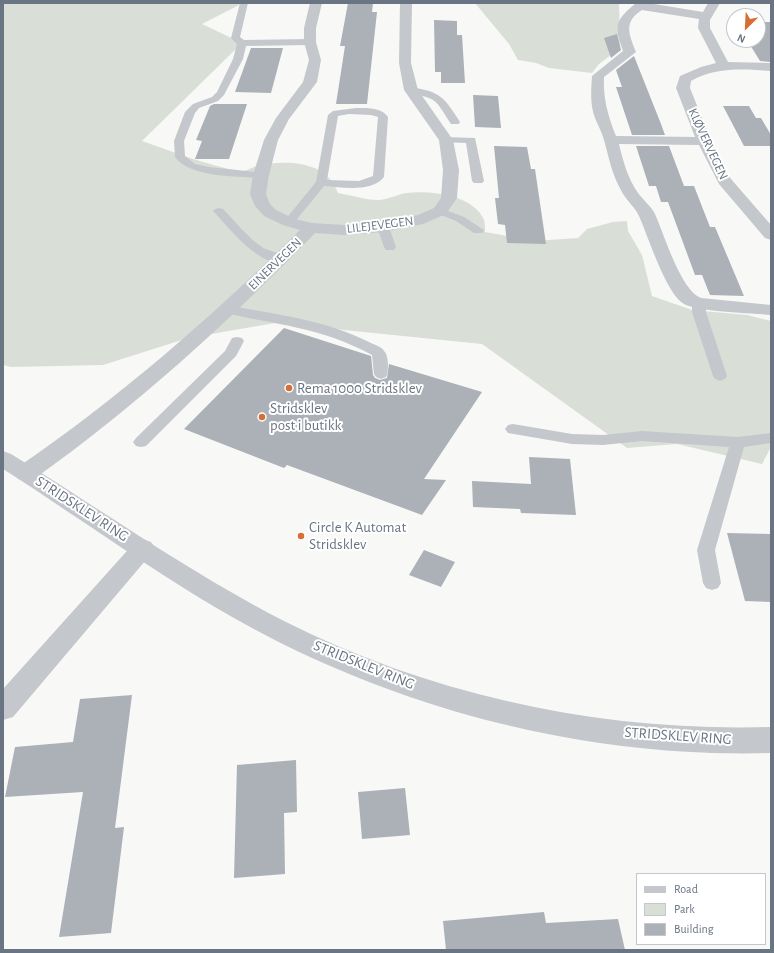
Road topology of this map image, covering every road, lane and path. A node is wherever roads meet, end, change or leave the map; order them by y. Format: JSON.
{"nodes":[{"id":1,"x":244,"y":3,"type":"edge"},
{"id":2,"x":316,"y":3,"type":"edge"},
{"id":3,"x":406,"y":3,"type":"edge"},
{"id":4,"x":714,"y":3,"type":"edge"},
{"id":5,"x":641,"y":5,"type":"edge"},
{"id":6,"x":706,"y":16,"type":"junction"},
{"id":7,"x":310,"y":42,"type":"junction"},
{"id":8,"x":242,"y":43,"type":"junction"},
{"id":9,"x":724,"y":66,"type":"junction"},
{"id":10,"x":767,"y":66,"type":"edge"},
{"id":11,"x":771,"y":79,"type":"edge"},
{"id":12,"x":411,"y":90,"type":"junction"},
{"id":13,"x":455,"y":122,"type":"dead end"},
{"id":14,"x":446,"y":140,"type":"junction"},
{"id":15,"x":611,"y":140,"type":"junction"},
{"id":16,"x":704,"y":142,"type":"junction"},
{"id":17,"x":260,"y":175,"type":"junction"},
{"id":18,"x":478,"y":181,"type":"dead end"},
{"id":19,"x":321,"y":183,"type":"junction"},
{"id":20,"x":219,"y":211,"type":"dead end"},
{"id":21,"x":440,"y":211,"type":"junction"},
{"id":22,"x":289,"y":222,"type":"junction"},
{"id":23,"x":383,"y":227,"type":"junction"},
{"id":24,"x":311,"y":228,"type":"junction"},
{"id":25,"x":478,"y":230,"type":"dead end"},
{"id":26,"x":771,"y":236,"type":"edge"},
{"id":27,"x":390,"y":247,"type":"dead end"},
{"id":28,"x":281,"y":259,"type":"junction"},
{"id":29,"x":699,"y":303,"type":"junction"},
{"id":30,"x":226,"y":309,"type":"junction"},
{"id":31,"x":771,"y":310,"type":"edge"},
{"id":32,"x":237,"y":341,"type":"dead end"},
{"id":33,"x":382,"y":374,"type":"dead end"},
{"id":34,"x":720,"y":376,"type":"dead end"},
{"id":35,"x":513,"y":429,"type":"dead end"},
{"id":36,"x":771,"y":438,"type":"edge"},
{"id":37,"x":141,"y":442,"type":"dead end"},
{"id":38,"x":738,"y":442,"type":"junction"},
{"id":39,"x":3,"y":459,"type":"edge"},
{"id":40,"x":26,"y":473,"type":"junction"},
{"id":41,"x":143,"y":548,"type":"junction"},
{"id":42,"x":712,"y":583,"type":"dead end"},
{"id":43,"x":3,"y":708,"type":"edge"},
{"id":44,"x":771,"y":740,"type":"edge"}],
"edges":[{"from":1,"to":8,"type":"lane"},
{"from":2,"to":7,"type":"street","name":"EINERVEGEN"},
{"from":3,"to":12,"type":"street"},
{"from":4,"to":6,"type":"street"},
{"from":5,"to":6,"type":"street"},
{"from":5,"to":15,"type":"street"},
{"from":6,"to":9,"type":"street"},
{"from":7,"to":8,"type":"lane"},
{"from":7,"to":17,"type":"street","name":"EINERVEGEN"},
{"from":8,"to":17,"type":"lane"},
{"from":9,"to":10,"type":"street","name":"KLØVERVEGEN"},
{"from":9,"to":16,"type":"street","name":"KLØVERVEGEN"},
{"from":10,"to":11,"type":"street"},
{"from":12,"to":13,"type":"lane"},
{"from":12,"to":14,"type":"street"},
{"from":14,"to":18,"type":"lane"},
{"from":14,"to":21,"type":"street"},
{"from":15,"to":16,"type":"street"},
{"from":15,"to":29,"type":"street"},
{"from":16,"to":26,"type":"street","name":"KLØVERVEGEN"},
{"from":17,"to":22,"type":"street","name":"EINERVEGEN"},
{"from":19,"to":19,"type":"lane"},
{"from":19,"to":22,"type":"lane"},
{"from":20,"to":28,"type":"lane"},
{"from":21,"to":23,"type":"street","name":"LILEJEVEGEN"},
{"from":21,"to":25,"type":"lane"},
{"from":22,"to":24,"type":"street","name":"EINERVEGEN"},
{"from":23,"to":24,"type":"street","name":"LILEJEVEGEN"},
{"from":23,"to":27,"type":"lane"},
{"from":24,"to":28,"type":"street","name":"EINERVEGEN"},
{"from":28,"to":30,"type":"street","name":"EINERVEGEN"},
{"from":29,"to":31,"type":"street"},
{"from":29,"to":34,"type":"lane"},
{"from":30,"to":33,"type":"lane"},
{"from":30,"to":40,"type":"street","name":"EINERVEGEN"},
{"from":32,"to":37,"type":"lane"},
{"from":35,"to":38,"type":"lane"},
{"from":36,"to":38,"type":"lane"},
{"from":38,"to":42,"type":"lane"},
{"from":39,"to":40,"type":"street","name":"STRIDSKLEV RING"},
{"from":40,"to":41,"type":"street","name":"STRIDSKLEV RING"},
{"from":41,"to":43,"type":"street"},
{"from":41,"to":44,"type":"street","name":"STRIDSKLEV RING"}]}
